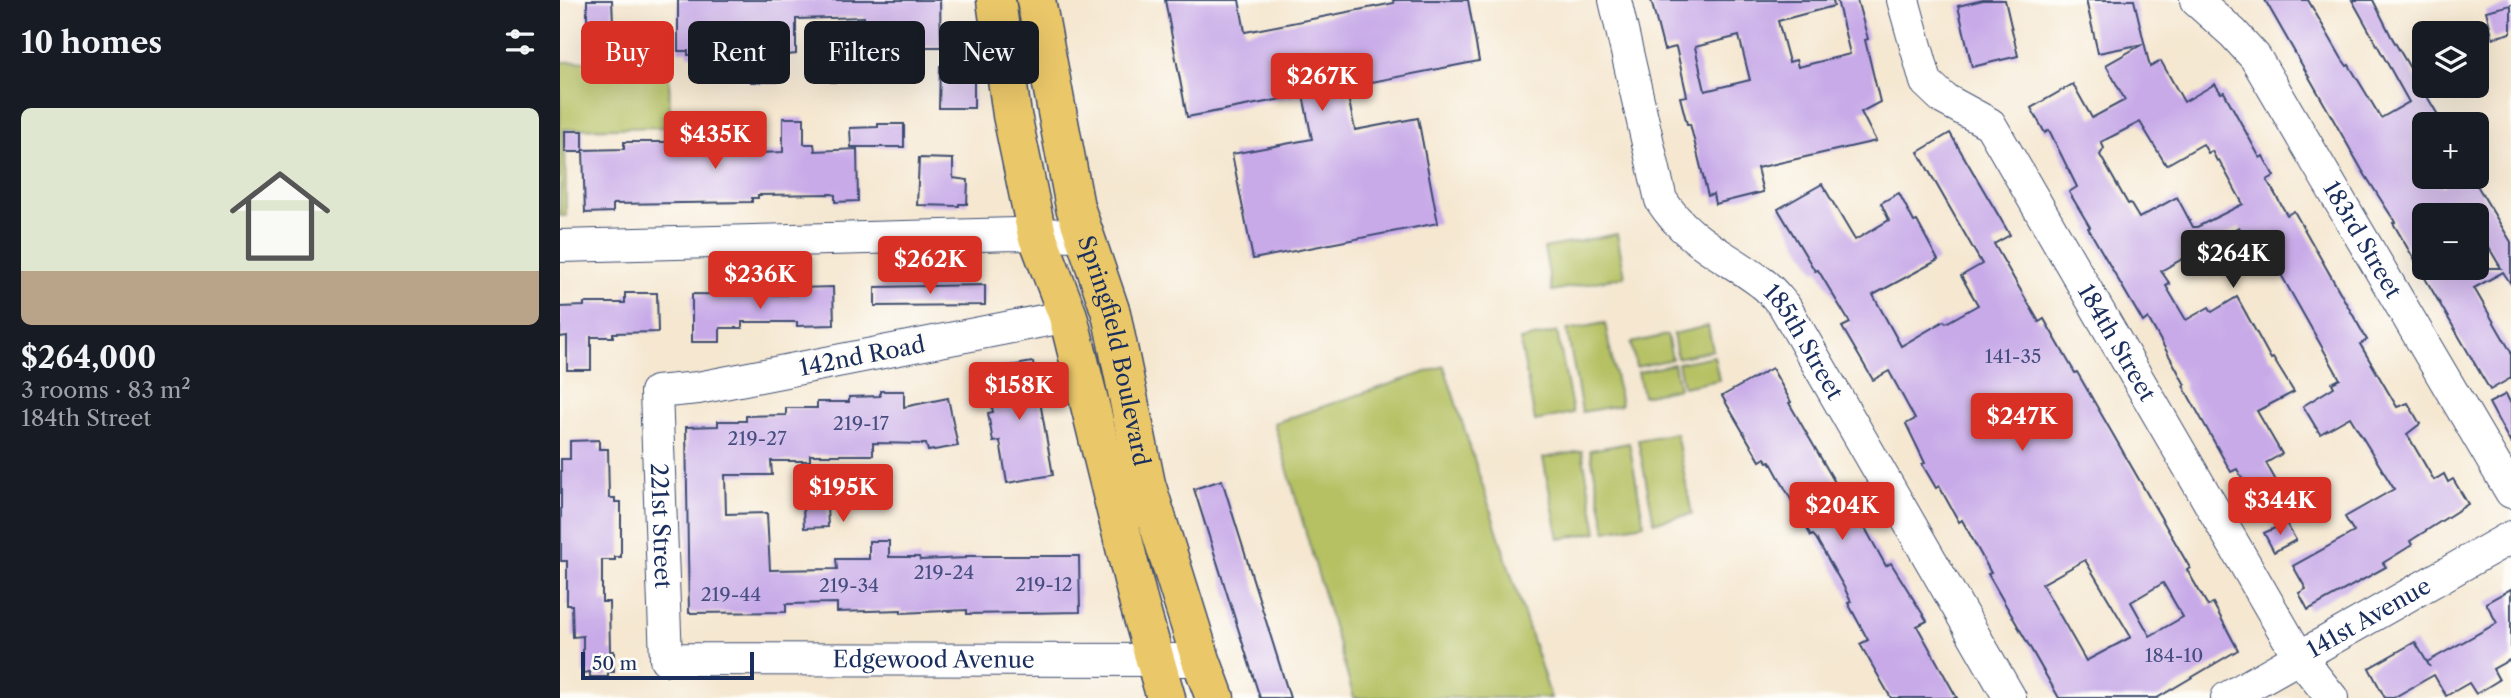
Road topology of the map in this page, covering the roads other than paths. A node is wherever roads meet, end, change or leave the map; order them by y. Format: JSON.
{"nodes":[{"id":1,"x":996,"y":0,"type":"edge"},
{"id":2,"x":1036,"y":0,"type":"edge"},
{"id":3,"x":1615,"y":0,"type":"edge"},
{"id":4,"x":1903,"y":0,"type":"edge"},
{"id":5,"x":2196,"y":0,"type":"edge"},
{"id":6,"x":1037,"y":235,"type":"junction"},
{"id":7,"x":1083,"y":235,"type":"junction"},
{"id":8,"x":560,"y":246,"type":"edge"},
{"id":9,"x":1068,"y":316,"type":"junction"},
{"id":10,"x":656,"y":392,"type":"joint"},
{"id":11,"x":2511,"y":492,"type":"edge"},
{"id":12,"x":2511,"y":537,"type":"edge"},
{"id":13,"x":2299,"y":657,"type":"junction"},
{"id":14,"x":666,"y":659,"type":"joint"},
{"id":15,"x":1154,"y":660,"type":"junction"},
{"id":16,"x":1201,"y":660,"type":"junction"},
{"id":17,"x":1166,"y":698,"type":"edge"},
{"id":18,"x":1215,"y":698,"type":"edge"},
{"id":19,"x":2010,"y":698,"type":"edge"},
{"id":20,"x":2227,"y":698,"type":"edge"},
{"id":21,"x":2332,"y":698,"type":"edge"}],
"edges":[{"from":1,"to":6,"type":"main road","name":"Springfield Boulevard"},
{"from":2,"to":7,"type":"main road","name":"Springfield Boulevard"},
{"from":3,"to":19,"type":"street","name":"185th Street"},
{"from":4,"to":13,"type":"street","name":"184th Street"},
{"from":5,"to":11,"type":"street","name":"183rd Street"},
{"from":6,"to":7,"type":"street"},
{"from":6,"to":8,"type":"street"},
{"from":6,"to":9,"type":"main road","name":"Springfield Boulevard"},
{"from":7,"to":16,"type":"main road","name":"Springfield Boulevard"},
{"from":9,"to":10,"type":"street","name":"142nd Road"},
{"from":9,"to":15,"type":"main road","name":"Springfield Boulevard"},
{"from":10,"to":14,"type":"street","name":"221st Street"},
{"from":12,"to":13,"type":"street","name":"141st Avenue"},
{"from":13,"to":20,"type":"street","name":"141st Avenue"},
{"from":13,"to":21,"type":"street","name":"184th Street"},
{"from":14,"to":15,"type":"street","name":"Edgewood Avenue"},
{"from":15,"to":16,"type":"street","name":"Edgewood Avenue"},
{"from":15,"to":17,"type":"main road","name":"Springfield Boulevard"},
{"from":16,"to":18,"type":"main road","name":"Springfield Boulevard"}]}
